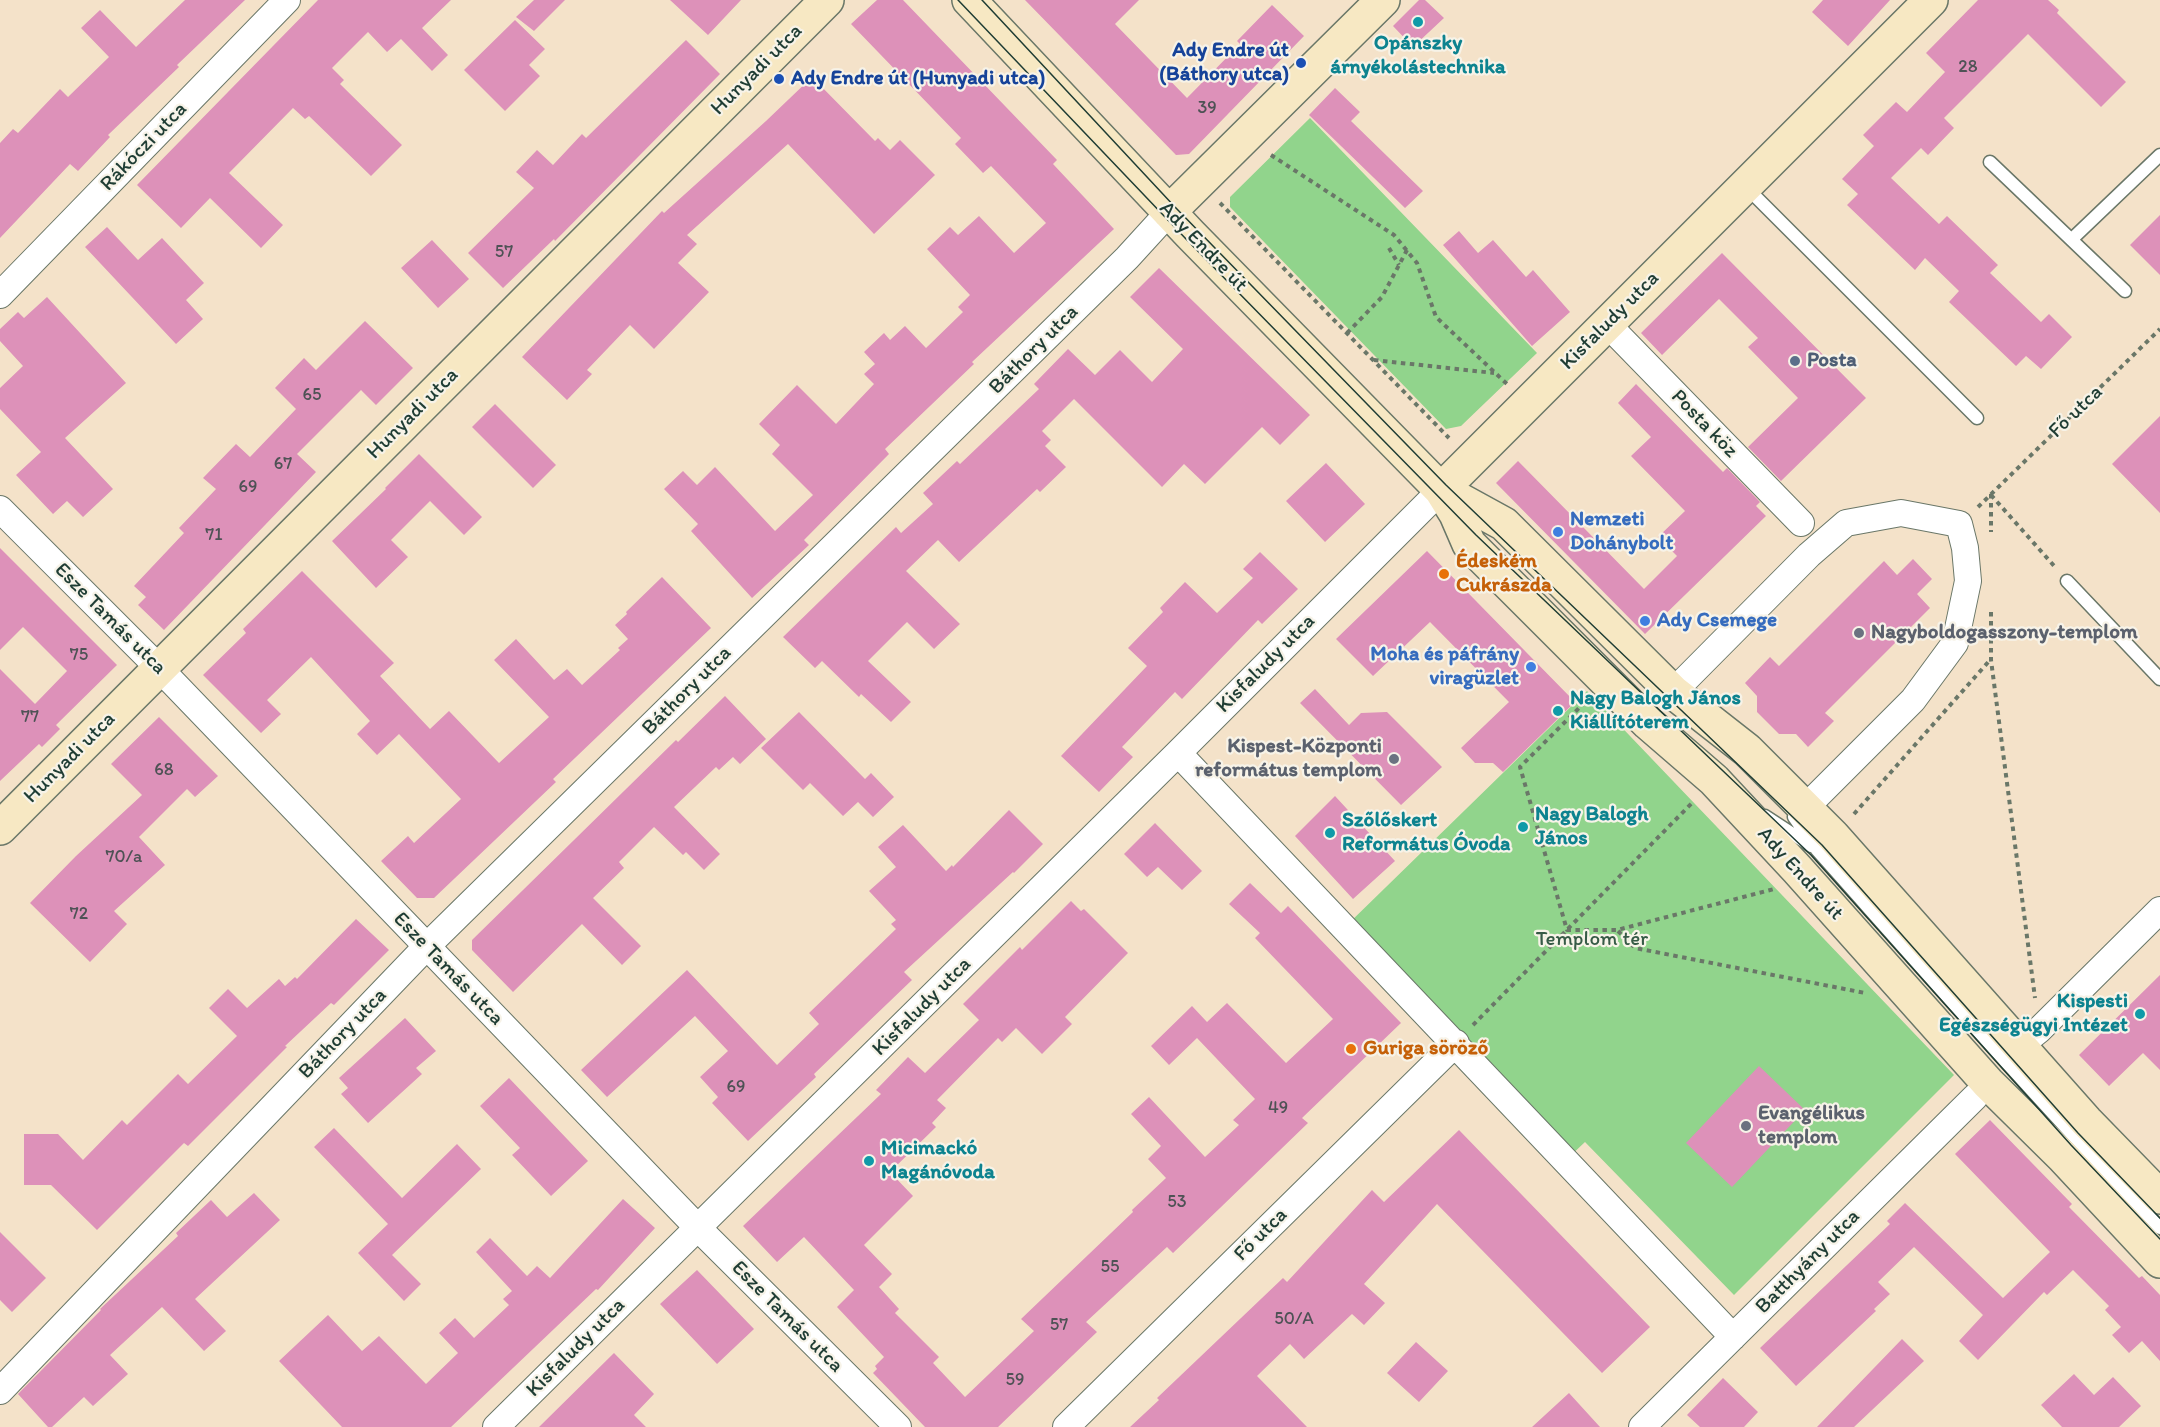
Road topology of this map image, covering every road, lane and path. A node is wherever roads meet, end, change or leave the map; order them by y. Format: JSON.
{"nodes":[{"id":1,"x":287,"y":0,"type":"edge"},
{"id":2,"x":827,"y":0,"type":"edge"},
{"id":3,"x":969,"y":0,"type":"edge"},
{"id":4,"x":1383,"y":0,"type":"edge"},
{"id":5,"x":1931,"y":0,"type":"edge"},
{"id":6,"x":1246,"y":138,"type":"junction"},
{"id":7,"x":2160,"y":155,"type":"edge"},
{"id":8,"x":1990,"y":162,"type":"dead end"},
{"id":9,"x":1746,"y":187,"type":"junction"},
{"id":10,"x":1214,"y":201,"type":"dead end"},
{"id":11,"x":1169,"y":212,"type":"junction"},
{"id":12,"x":2072,"y":239,"type":"junction"},
{"id":13,"x":1389,"y":248,"type":"dead end"},
{"id":14,"x":1407,"y":250,"type":"junction"},
{"id":15,"x":1399,"y":266,"type":"junction"},
{"id":16,"x":2125,"y":291,"type":"dead end"},
{"id":17,"x":0,"y":295,"type":"edge"},
{"id":18,"x":1607,"y":324,"type":"junction"},
{"id":19,"x":2160,"y":329,"type":"edge"},
{"id":20,"x":1347,"y":333,"type":"junction"},
{"id":21,"x":1373,"y":360,"type":"junction"},
{"id":22,"x":1496,"y":374,"type":"junction"},
{"id":23,"x":1528,"y":403,"type":"junction"},
{"id":24,"x":1977,"y":418,"type":"dead end"},
{"id":25,"x":1470,"y":461,"type":"junction"},
{"id":26,"x":1441,"y":489,"type":"junction"},
{"id":27,"x":0,"y":509,"type":"edge"},
{"id":28,"x":1801,"y":523,"type":"dead end"},
{"id":29,"x":2067,"y":580,"type":"joint"},
{"id":30,"x":160,"y":669,"type":"junction"},
{"id":31,"x":2160,"y":679,"type":"edge"},
{"id":32,"x":1673,"y":692,"type":"junction"},
{"id":33,"x":1592,"y":695,"type":"dead end"},
{"id":34,"x":1747,"y":750,"type":"junction"},
{"id":35,"x":1178,"y":753,"type":"junction"},
{"id":36,"x":1703,"y":791,"type":"junction"},
{"id":37,"x":1805,"y":808,"type":"junction"},
{"id":38,"x":1851,"y":817,"type":"dead end"},
{"id":39,"x":0,"y":828,"type":"edge"},
{"id":40,"x":1807,"y":859,"type":"junction"},
{"id":41,"x":2160,"y":910,"type":"edge"},
{"id":42,"x":1567,"y":930,"type":"junction"},
{"id":43,"x":1617,"y":930,"type":"junction"},
{"id":44,"x":427,"y":946,"type":"junction"},
{"id":45,"x":1867,"y":994,"type":"dead end"},
{"id":46,"x":1456,"y":1043,"type":"junction"},
{"id":47,"x":2021,"y":1046,"type":"junction"},
{"id":48,"x":1975,"y":1097,"type":"dead end"},
{"id":49,"x":2063,"y":1157,"type":"junction"},
{"id":50,"x":2160,"y":1197,"type":"edge"},
{"id":51,"x":698,"y":1228,"type":"junction"},
{"id":52,"x":2160,"y":1228,"type":"edge"},
{"id":53,"x":2160,"y":1261,"type":"edge"},
{"id":54,"x":1733,"y":1337,"type":"junction"},
{"id":55,"x":0,"y":1391,"type":"edge"},
{"id":56,"x":496,"y":1427,"type":"edge"},
{"id":57,"x":898,"y":1427,"type":"edge"},
{"id":58,"x":1066,"y":1427,"type":"edge"},
{"id":59,"x":1641,"y":1427,"type":"edge"}],
"edges":[{"from":1,"to":17,"type":"street","name":"Rákóczi utca"},
{"from":2,"to":30,"type":"street","name":"Hunyadi utca"},
{"from":3,"to":11,"type":"street","name":"Ady Endre út"},
{"from":4,"to":6,"type":"street","name":"Báthory utca"},
{"from":5,"to":9,"type":"street","name":"Kisfaludy utca"},
{"from":6,"to":11,"type":"street","name":"Báthory utca"},
{"from":6,"to":14,"type":"path"},
{"from":7,"to":12,"type":"lane"},
{"from":8,"to":12,"type":"lane"},
{"from":9,"to":18,"type":"street","name":"Kisfaludy utca"},
{"from":9,"to":24,"type":"lane"},
{"from":10,"to":20,"type":"path"},
{"from":11,"to":26,"type":"street","name":"Ady Endre út"},
{"from":11,"to":44,"type":"street","name":"Báthory utca"},
{"from":12,"to":16,"type":"lane"},
{"from":13,"to":15,"type":"path"},
{"from":14,"to":15,"type":"path"},
{"from":14,"to":22,"type":"path"},
{"from":15,"to":20,"type":"path"},
{"from":18,"to":23,"type":"street","name":"Kisfaludy utca"},
{"from":18,"to":28,"type":"street","name":"Posta köz"},
{"from":19,"to":29,"type":"path","name":"Fő utca"},
{"from":20,"to":21,"type":"path"},
{"from":21,"to":22,"type":"path"},
{"from":21,"to":25,"type":"path"},
{"from":22,"to":23,"type":"path"},
{"from":23,"to":25,"type":"street","name":"Kisfaludy utca"},
{"from":25,"to":26,"type":"street","name":"Kisfaludy utca"},
{"from":26,"to":32,"type":"street","name":"Ady Endre út"},
{"from":26,"to":35,"type":"street","name":"Kisfaludy utca"},
{"from":26,"to":36,"type":"street","name":"Ady Endre út"},
{"from":27,"to":30,"type":"street","name":"Esze Tamás utca"},
{"from":29,"to":31,"type":"lane"},
{"from":30,"to":39,"type":"street","name":"Hunyadi utca"},
{"from":30,"to":44,"type":"street","name":"Esze Tamás utca"},
{"from":32,"to":34,"type":"street","name":"Ady Endre út"},
{"from":32,"to":37,"type":"street"},
{"from":33,"to":42,"type":"path"},
{"from":34,"to":37,"type":"street","name":"Ady Endre út"},
{"from":34,"to":40,"type":"lane"},
{"from":35,"to":46,"type":"street"},
{"from":35,"to":51,"type":"street","name":"Kisfaludy utca"},
{"from":36,"to":40,"type":"street","name":"Ady Endre út"},
{"from":36,"to":42,"type":"path"},
{"from":37,"to":47,"type":"street","name":"Ady Endre út"},
{"from":38,"to":47,"type":"path"},
{"from":40,"to":43,"type":"path"},
{"from":40,"to":47,"type":"lane"},
{"from":40,"to":49,"type":"street","name":"Ady Endre út"},
{"from":41,"to":47,"type":"street"},
{"from":42,"to":43,"type":"path"},
{"from":42,"to":46,"type":"path"},
{"from":43,"to":45,"type":"path"},
{"from":44,"to":51,"type":"street","name":"Esze Tamás utca"},
{"from":44,"to":55,"type":"street","name":"Báthory utca"},
{"from":46,"to":54,"type":"street"},
{"from":46,"to":58,"type":"street","name":"Fő utca"},
{"from":47,"to":49,"type":"lane"},
{"from":47,"to":50,"type":"street","name":"Ady Endre út"},
{"from":47,"to":52,"type":"lane"},
{"from":48,"to":54,"type":"street","name":"Batthyány utca"},
{"from":49,"to":53,"type":"street","name":"Ady Endre út"},
{"from":51,"to":56,"type":"street","name":"Kisfaludy utca"},
{"from":51,"to":57,"type":"street","name":"Esze Tamás utca"},
{"from":54,"to":59,"type":"street","name":"Batthyány utca"}]}
